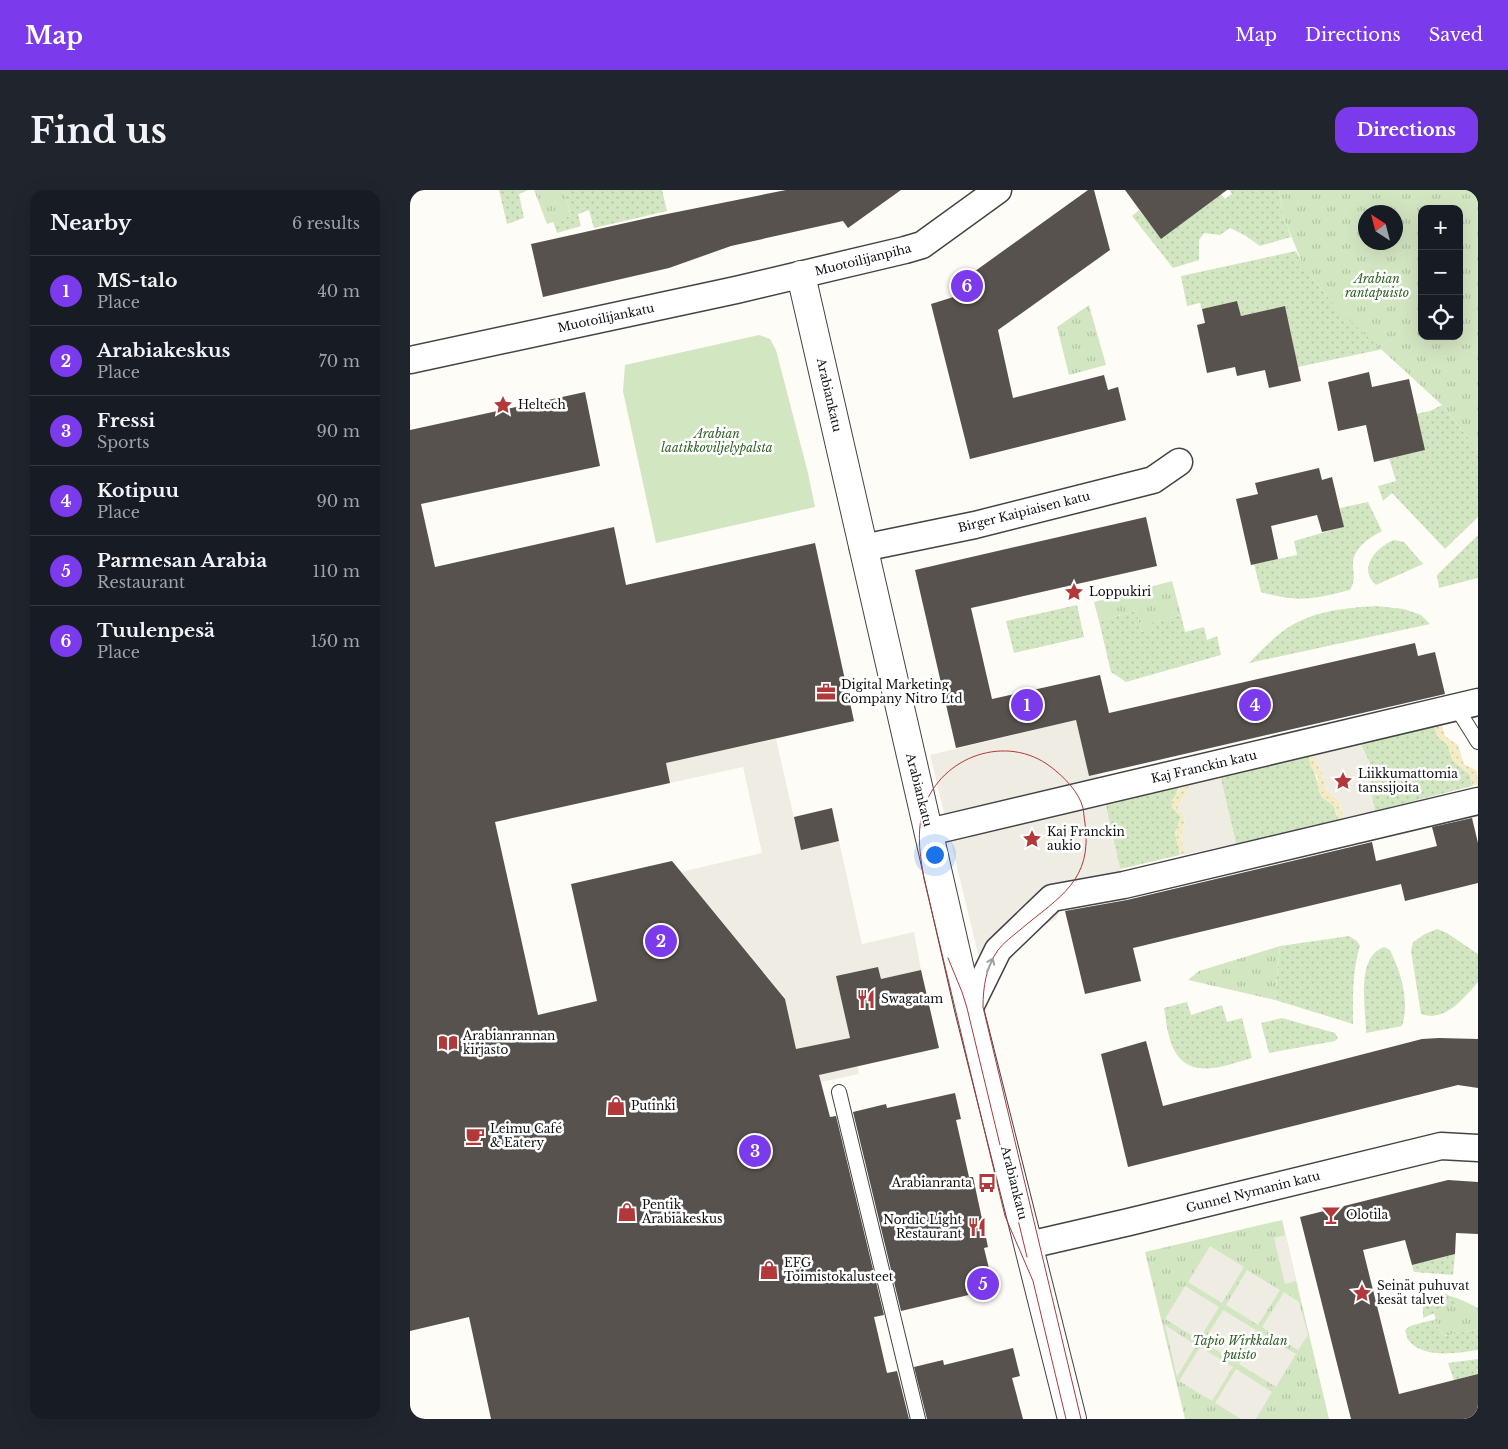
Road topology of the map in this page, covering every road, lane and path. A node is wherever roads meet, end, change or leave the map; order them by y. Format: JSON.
{"nodes":[{"id":1,"x":998,"y":190,"type":"edge"},
{"id":2,"x":801,"y":275,"type":"junction"},
{"id":3,"x":410,"y":360,"type":"edge"},
{"id":4,"x":1179,"y":462,"type":"dead end"},
{"id":5,"x":863,"y":548,"type":"junction"},
{"id":6,"x":1467,"y":704,"type":"edge"},
{"id":7,"x":1478,"y":742,"type":"edge"},
{"id":8,"x":1478,"y":801,"type":"edge"},
{"id":9,"x":929,"y":832,"type":"junction"},
{"id":10,"x":969,"y":1009,"type":"junction"},
{"id":11,"x":839,"y":1092,"type":"dead end"},
{"id":12,"x":1478,"y":1148,"type":"edge"},
{"id":13,"x":1029,"y":1245,"type":"junction"},
{"id":14,"x":918,"y":1419,"type":"edge"},
{"id":15,"x":1072,"y":1419,"type":"edge"}],
"edges":[{"from":1,"to":2,"type":"street","name":"Muotoilijanpiha"},
{"from":2,"to":3,"type":"street","name":"Muotoilijankatu"},
{"from":2,"to":5,"type":"street","name":"Arabiankatu"},
{"from":4,"to":5,"type":"street","name":"Birger Kaipiaisen katu"},
{"from":5,"to":9,"type":"street","name":"Arabiankatu"},
{"from":6,"to":7,"type":"lane"},
{"from":6,"to":9,"type":"street","name":"Kaj Franckin katu"},
{"from":10,"to":8,"type":"street","one_way":true},
{"from":9,"to":10,"type":"street","name":"Arabiankatu"},
{"from":10,"to":13,"type":"street","name":"Arabiankatu"},
{"from":11,"to":14,"type":"lane"},
{"from":12,"to":13,"type":"street","name":"Gunnel Nymanin katu"},
{"from":13,"to":15,"type":"street","name":"Arabiankatu"}]}
